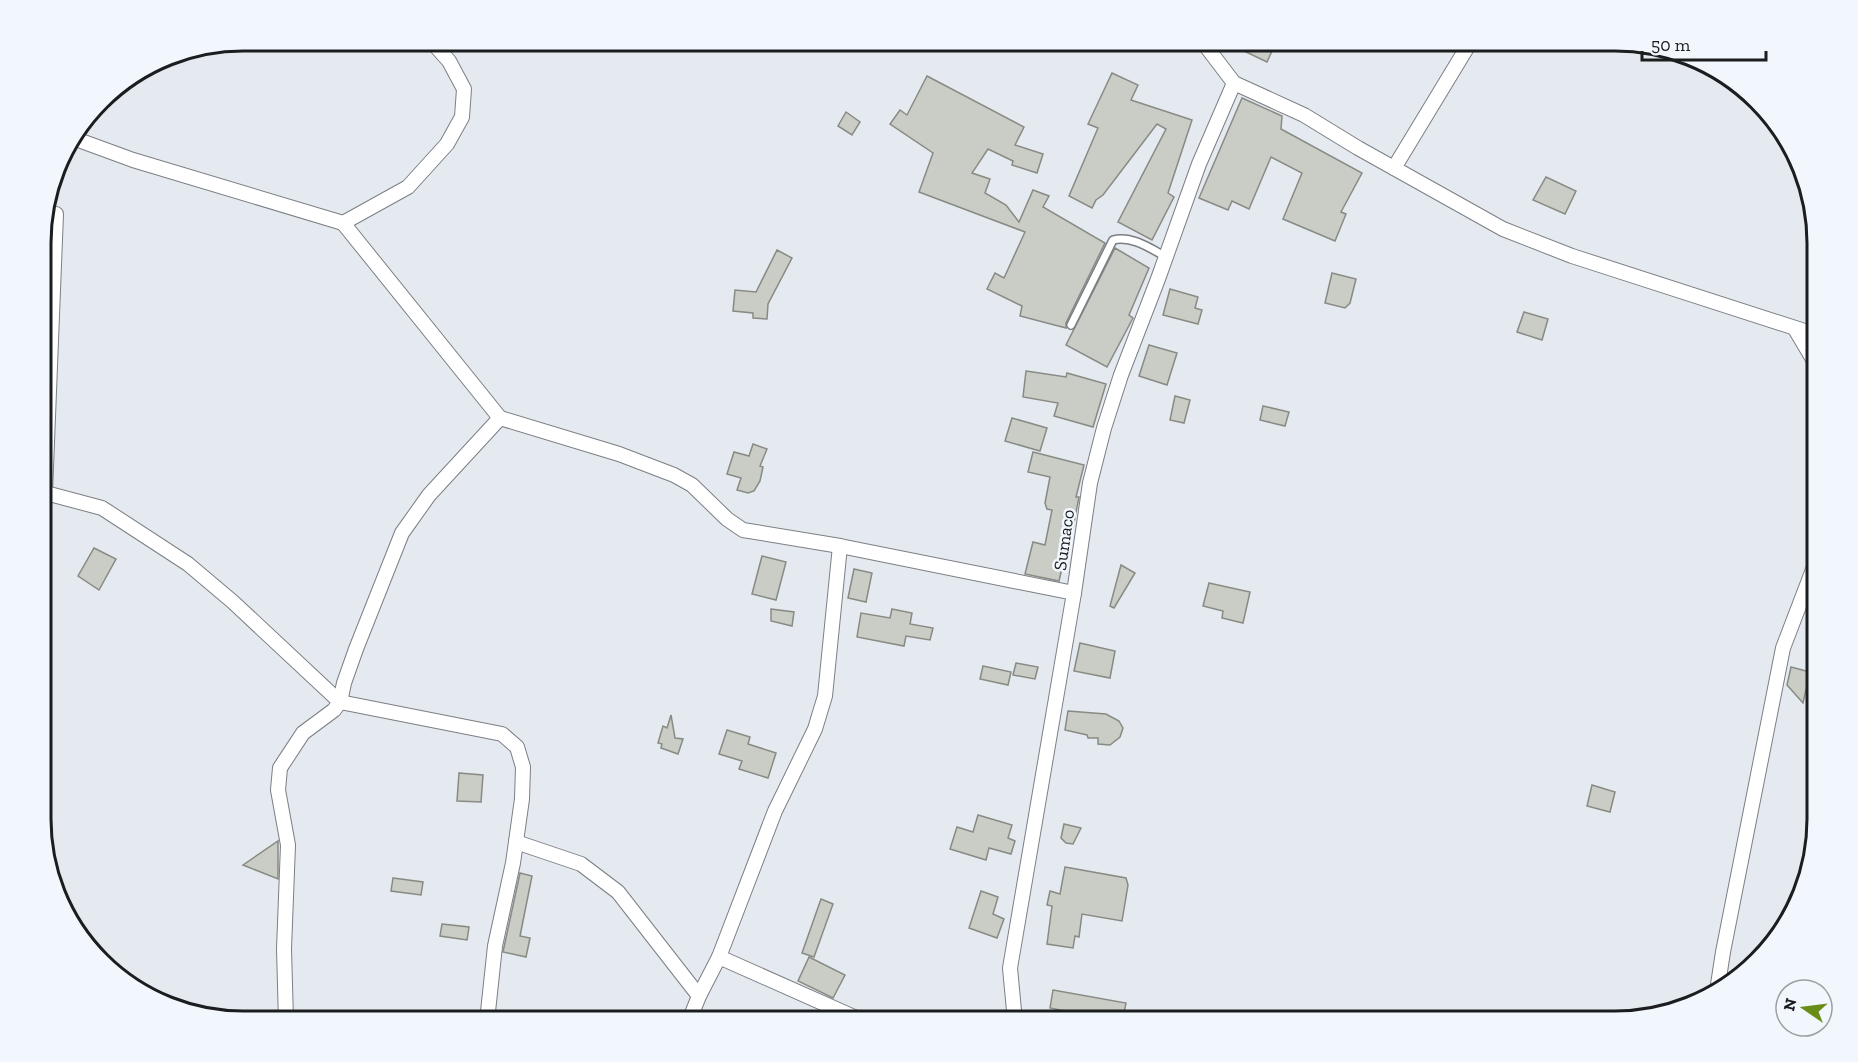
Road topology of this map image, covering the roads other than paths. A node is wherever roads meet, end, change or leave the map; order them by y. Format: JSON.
{"nodes":[{"id":1,"x":440,"y":51,"type":"edge"},
{"id":2,"x":1210,"y":51,"type":"edge"},
{"id":3,"x":1464,"y":51,"type":"edge"},
{"id":4,"x":1234,"y":83,"type":"junction"},
{"id":5,"x":80,"y":141,"type":"edge"},
{"id":6,"x":1394,"y":168,"type":"junction"},
{"id":7,"x":56,"y":214,"type":"dead end"},
{"id":8,"x":344,"y":223,"type":"junction"},
{"id":9,"x":1166,"y":257,"type":"junction"},
{"id":10,"x":1071,"y":325,"type":"dead end"},
{"id":11,"x":1794,"y":329,"type":"junction"},
{"id":12,"x":51,"y":330,"type":"edge"},
{"id":13,"x":1807,"y":332,"type":"edge"},
{"id":14,"x":1807,"y":350,"type":"edge"},
{"id":15,"x":500,"y":418,"type":"junction"},
{"id":16,"x":51,"y":495,"type":"edge"},
{"id":17,"x":840,"y":546,"type":"junction"},
{"id":18,"x":1807,"y":585,"type":"edge"},
{"id":19,"x":1074,"y":593,"type":"junction"},
{"id":20,"x":340,"y":702,"type":"junction"},
{"id":21,"x":516,"y":842,"type":"junction"},
{"id":22,"x":719,"y":957,"type":"junction"},
{"id":23,"x":1719,"y":981,"type":"edge"},
{"id":24,"x":699,"y":996,"type":"junction"},
{"id":25,"x":286,"y":1011,"type":"edge"},
{"id":26,"x":488,"y":1011,"type":"edge"},
{"id":27,"x":693,"y":1011,"type":"edge"},
{"id":28,"x":840,"y":1011,"type":"edge"},
{"id":29,"x":1014,"y":1011,"type":"edge"}],
"edges":[{"from":1,"to":8,"type":"street"},
{"from":2,"to":4,"type":"street"},
{"from":3,"to":6,"type":"street"},
{"from":4,"to":6,"type":"street"},
{"from":4,"to":9,"type":"street","name":"Sumaco"},
{"from":5,"to":8,"type":"street"},
{"from":6,"to":11,"type":"street"},
{"from":7,"to":12,"type":"street"},
{"from":8,"to":15,"type":"street"},
{"from":9,"to":10,"type":"lane"},
{"from":9,"to":19,"type":"street","name":"Sumaco"},
{"from":11,"to":13,"type":"street"},
{"from":11,"to":14,"type":"street"},
{"from":15,"to":17,"type":"street"},
{"from":15,"to":20,"type":"street"},
{"from":16,"to":20,"type":"street"},
{"from":17,"to":19,"type":"street"},
{"from":17,"to":22,"type":"street"},
{"from":18,"to":23,"type":"street"},
{"from":19,"to":29,"type":"street","name":"Sumaco"},
{"from":20,"to":21,"type":"street"},
{"from":20,"to":25,"type":"street"},
{"from":21,"to":24,"type":"street"},
{"from":21,"to":26,"type":"street"},
{"from":22,"to":24,"type":"street"},
{"from":22,"to":28,"type":"street"},
{"from":24,"to":27,"type":"street"}]}
